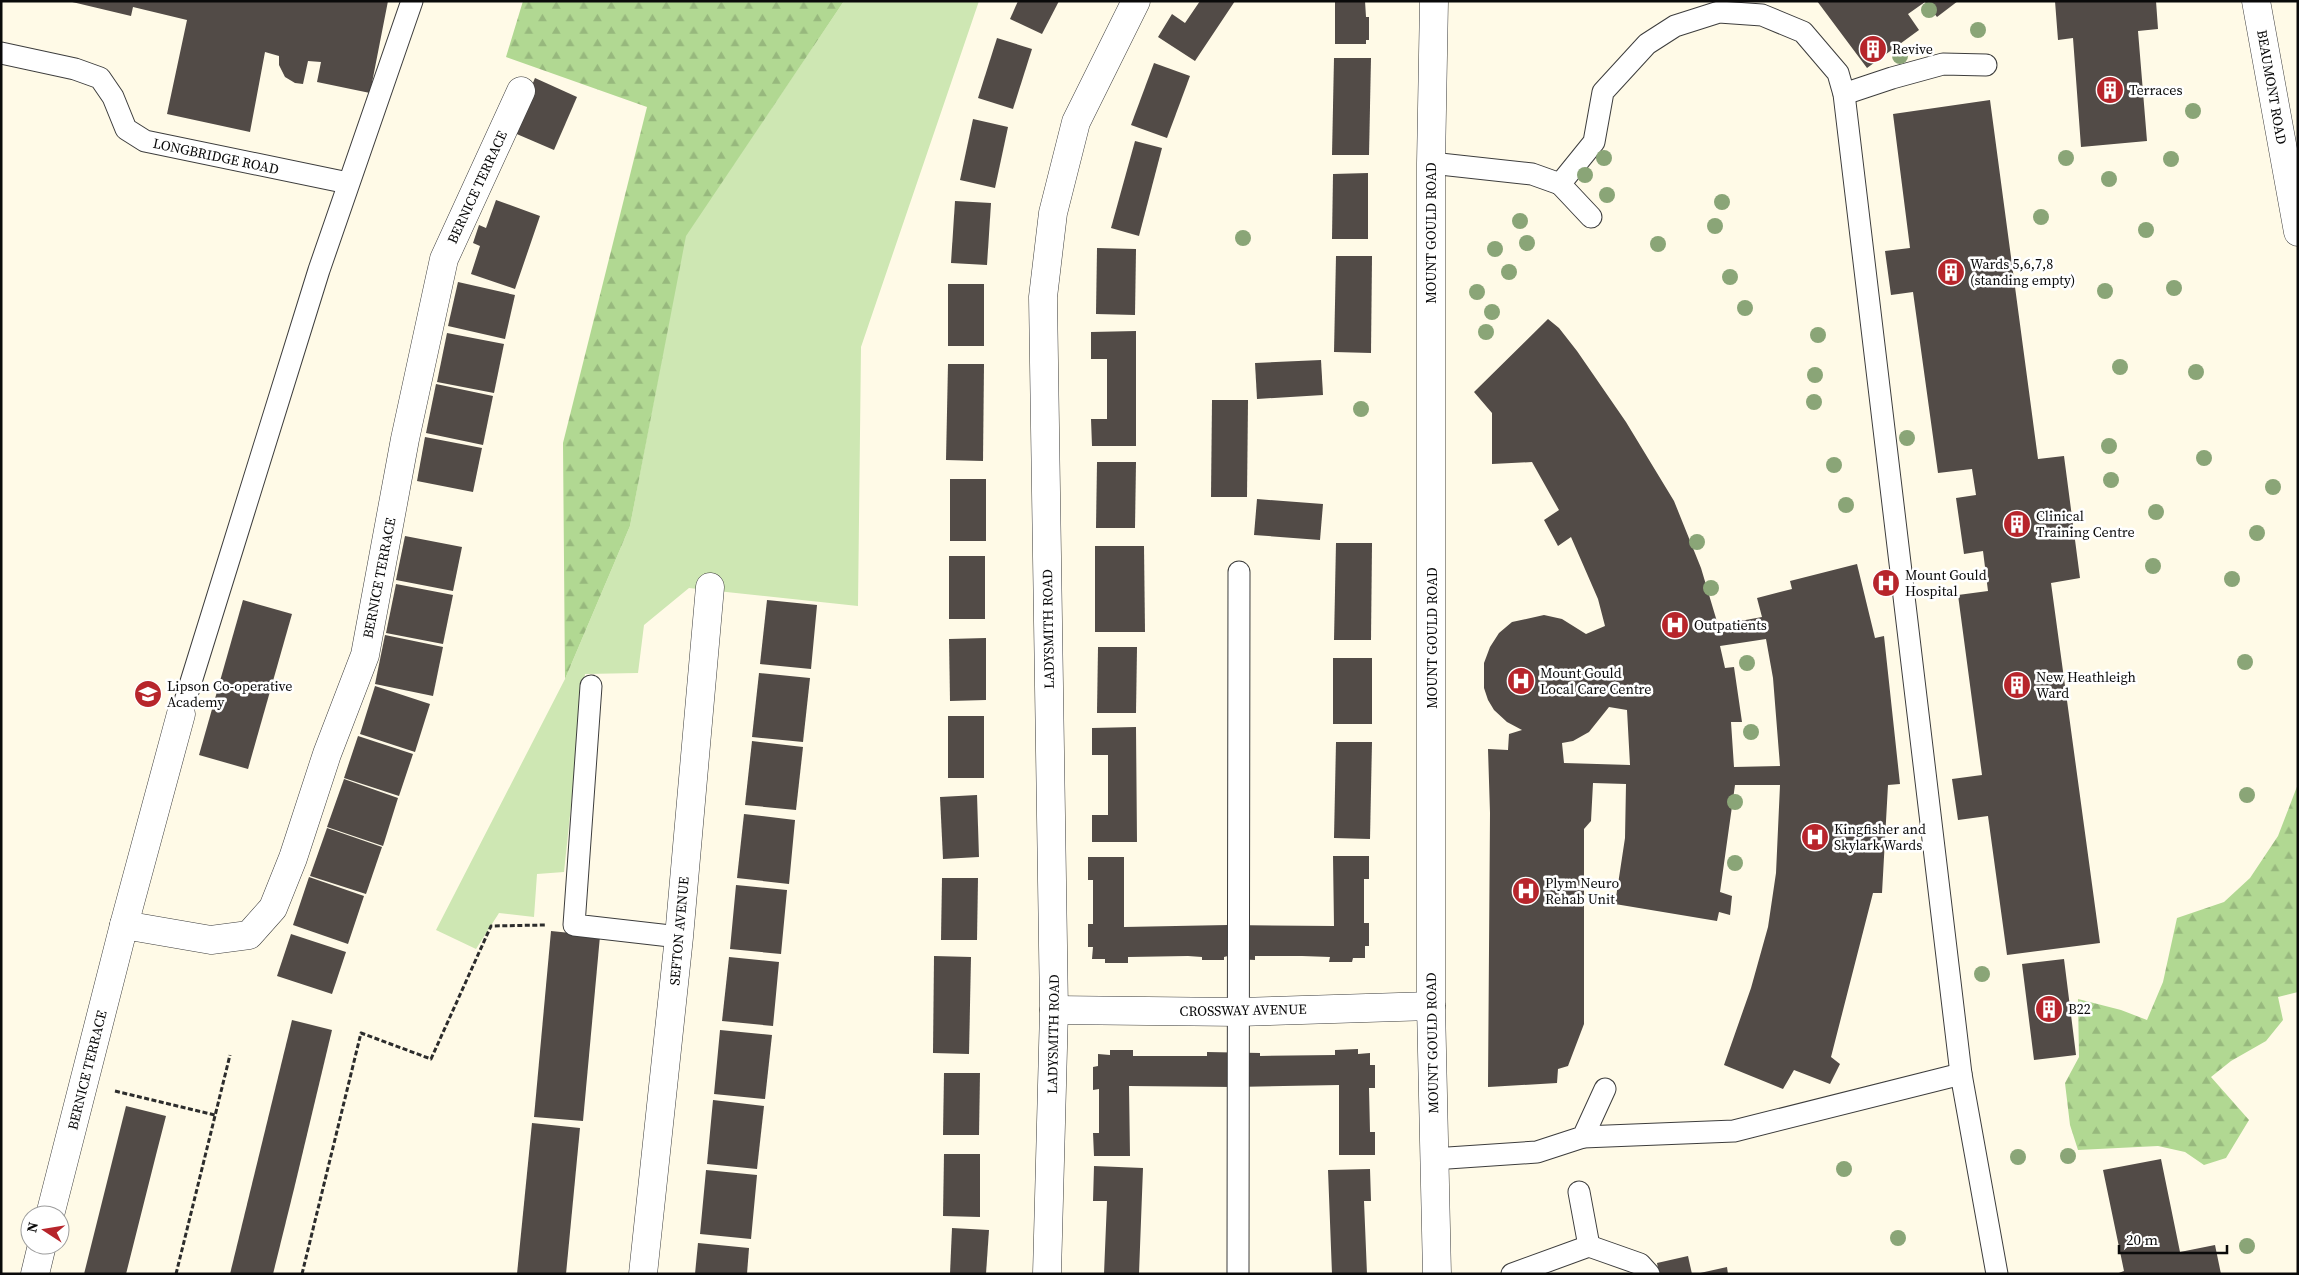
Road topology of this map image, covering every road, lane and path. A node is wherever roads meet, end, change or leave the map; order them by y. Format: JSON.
{"nodes":[{"id":1,"x":412,"y":1,"type":"edge"},
{"id":2,"x":1136,"y":1,"type":"edge"},
{"id":3,"x":1434,"y":1,"type":"edge"},
{"id":4,"x":2256,"y":1,"type":"edge"},
{"id":5,"x":1722,"y":7,"type":"edge"},
{"id":6,"x":1,"y":53,"type":"edge"},
{"id":7,"x":1986,"y":64,"type":"dead end"},
{"id":8,"x":521,"y":91,"type":"dead end"},
{"id":9,"x":1844,"y":94,"type":"junction"},
{"id":10,"x":1430,"y":163,"type":"junction"},
{"id":11,"x":348,"y":183,"type":"junction"},
{"id":12,"x":1560,"y":184,"type":"junction"},
{"id":13,"x":1591,"y":217,"type":"dead end"},
{"id":14,"x":2298,"y":232,"type":"edge"},
{"id":15,"x":1239,"y":572,"type":"dead end"},
{"id":16,"x":710,"y":587,"type":"dead end"},
{"id":17,"x":591,"y":686,"type":"dead end"},
{"id":18,"x":181,"y":714,"type":"joint"},
{"id":19,"x":124,"y":924,"type":"junction"},
{"id":20,"x":574,"y":925,"type":"junction"},
{"id":21,"x":679,"y":937,"type":"junction"},
{"id":22,"x":1431,"y":1006,"type":"junction"},
{"id":23,"x":1054,"y":1010,"type":"junction"},
{"id":24,"x":1239,"y":1012,"type":"junction"},
{"id":25,"x":230,"y":1055,"type":"dead end"},
{"id":26,"x":1960,"y":1074,"type":"junction"},
{"id":27,"x":83,"y":1083,"type":"junction"},
{"id":28,"x":1606,"y":1088,"type":"dead end"},
{"id":29,"x":215,"y":1115,"type":"junction"},
{"id":30,"x":1583,"y":1137,"type":"junction"},
{"id":31,"x":1433,"y":1159,"type":"junction"},
{"id":32,"x":1579,"y":1192,"type":"dead end"},
{"id":33,"x":52,"y":1205,"type":"edge"},
{"id":34,"x":1588,"y":1246,"type":"junction"},
{"id":35,"x":40,"y":1255,"type":"edge"},
{"id":36,"x":35,"y":1274,"type":"edge"},
{"id":37,"x":176,"y":1274,"type":"edge"},
{"id":38,"x":302,"y":1274,"type":"edge"},
{"id":39,"x":643,"y":1274,"type":"edge"},
{"id":40,"x":1047,"y":1274,"type":"edge"},
{"id":41,"x":1238,"y":1274,"type":"edge"},
{"id":42,"x":1436,"y":1274,"type":"edge"},
{"id":43,"x":1512,"y":1274,"type":"edge"},
{"id":44,"x":1649,"y":1274,"type":"edge"},
{"id":45,"x":1997,"y":1274,"type":"edge"}],
"edges":[{"from":1,"to":11,"type":"lane"},
{"from":2,"to":23,"type":"street","name":"LADYSMITH ROAD"},
{"from":3,"to":10,"type":"street","name":"MOUNT GOULD ROAD"},
{"from":4,"to":14,"type":"street","name":"BEAUMONT ROAD"},
{"from":5,"to":9,"type":"lane"},
{"from":5,"to":12,"type":"lane"},
{"from":6,"to":11,"type":"lane","name":"LONGBRIDGE ROAD"},
{"from":7,"to":9,"type":"lane"},
{"from":8,"to":19,"type":"street","name":"BERNICE TERRACE"},
{"from":9,"to":26,"type":"lane"},
{"from":10,"to":12,"type":"lane"},
{"from":10,"to":22,"type":"street","name":"MOUNT GOULD ROAD"},
{"from":11,"to":18,"type":"lane"},
{"from":12,"to":13,"type":"lane"},
{"from":15,"to":24,"type":"lane"},
{"from":16,"to":21,"type":"street","name":"SEFTON AVENUE"},
{"from":17,"to":20,"type":"lane"},
{"from":18,"to":19,"type":"street","name":"BERNICE TERRACE"},
{"from":19,"to":27,"type":"street","name":"BERNICE TERRACE"},
{"from":20,"to":21,"type":"lane"},
{"from":20,"to":38,"type":"path"},
{"from":21,"to":39,"type":"street","name":"SEFTON AVENUE"},
{"from":22,"to":24,"type":"street","name":"CROSSWAY AVENUE"},
{"from":22,"to":31,"type":"street","name":"MOUNT GOULD ROAD"},
{"from":23,"to":24,"type":"street","name":"CROSSWAY AVENUE"},
{"from":23,"to":40,"type":"street","name":"LADYSMITH ROAD"},
{"from":24,"to":41,"type":"lane"},
{"from":25,"to":29,"type":"path"},
{"from":26,"to":30,"type":"lane"},
{"from":26,"to":45,"type":"lane"},
{"from":27,"to":29,"type":"path"},
{"from":27,"to":33,"type":"street","name":"BERNICE TERRACE"},
{"from":28,"to":30,"type":"lane"},
{"from":29,"to":37,"type":"path"},
{"from":30,"to":31,"type":"lane"},
{"from":31,"to":42,"type":"street","name":"MOUNT GOULD ROAD"},
{"from":32,"to":34,"type":"lane"},
{"from":34,"to":43,"type":"lane"},
{"from":34,"to":44,"type":"lane"},
{"from":35,"to":36,"type":"street"}]}
